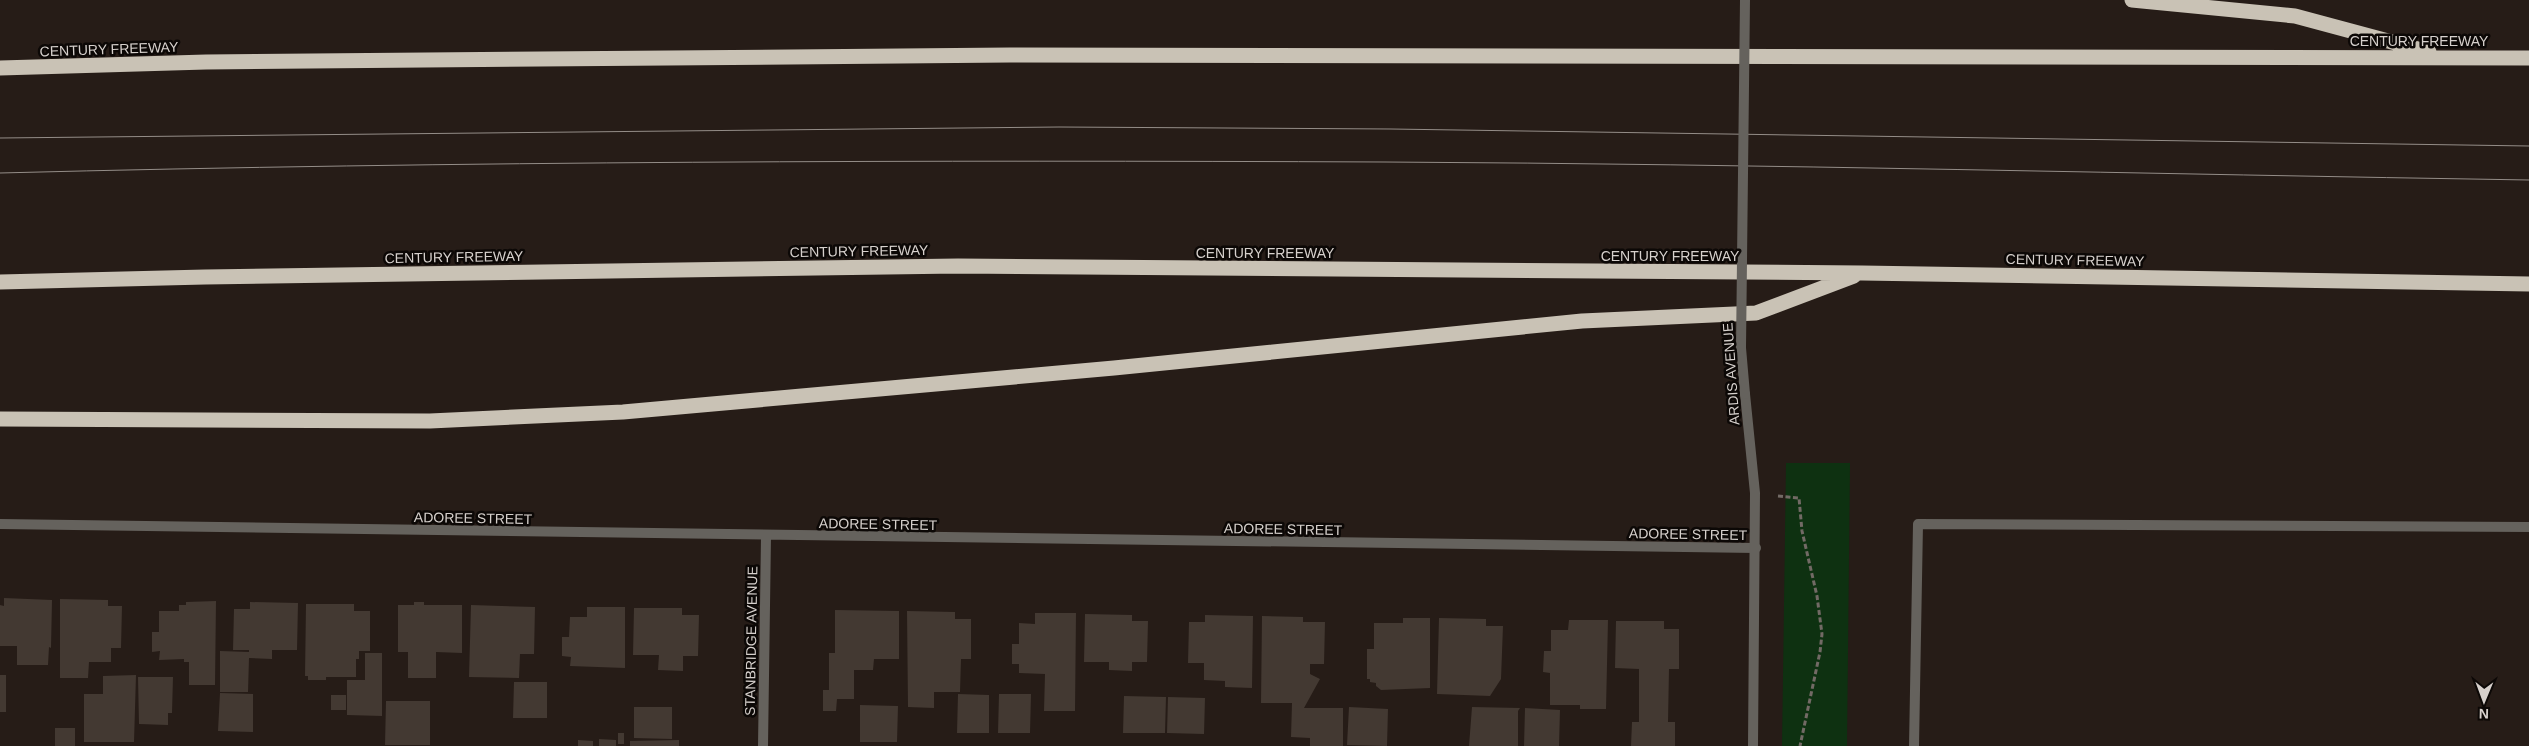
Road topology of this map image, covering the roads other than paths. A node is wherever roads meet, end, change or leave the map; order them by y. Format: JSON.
{"nodes":[{"id":1,"x":1745,"y":0,"type":"edge"},
{"id":2,"x":2132,"y":0,"type":"edge"},
{"id":3,"x":2449,"y":57,"type":"junction"},
{"id":4,"x":2529,"y":58,"type":"edge"},
{"id":5,"x":0,"y":68,"type":"edge"},
{"id":6,"x":1862,"y":273,"type":"junction"},
{"id":7,"x":0,"y":282,"type":"edge"},
{"id":8,"x":2529,"y":284,"type":"edge"},
{"id":9,"x":0,"y":419,"type":"edge"},
{"id":10,"x":0,"y":524,"type":"edge"},
{"id":11,"x":2529,"y":527,"type":"edge"},
{"id":12,"x":766,"y":536,"type":"junction"},
{"id":13,"x":1756,"y":548,"type":"junction"},
{"id":14,"x":763,"y":746,"type":"edge"},
{"id":15,"x":1753,"y":746,"type":"edge"},
{"id":16,"x":1914,"y":746,"type":"edge"}],
"edges":[{"from":1,"to":13,"type":"street","name":"ARDIS AVENUE","bridge":true},
{"from":2,"to":3,"type":"highway"},
{"from":3,"to":4,"type":"highway","name":"CENTURY FREEWAY"},
{"from":3,"to":5,"type":"highway","name":"CENTURY FREEWAY"},
{"from":6,"to":7,"type":"highway","name":"CENTURY FREEWAY"},
{"from":6,"to":8,"type":"highway","name":"CENTURY FREEWAY"},
{"from":6,"to":9,"type":"highway"},
{"from":10,"to":12,"type":"street","name":"ADOREE STREET"},
{"from":11,"to":16,"type":"street"},
{"from":12,"to":13,"type":"street","name":"ADOREE STREET"},
{"from":12,"to":14,"type":"street","name":"STANBRIDGE AVENUE"},
{"from":13,"to":15,"type":"street","name":"ARDIS AVENUE"}]}
